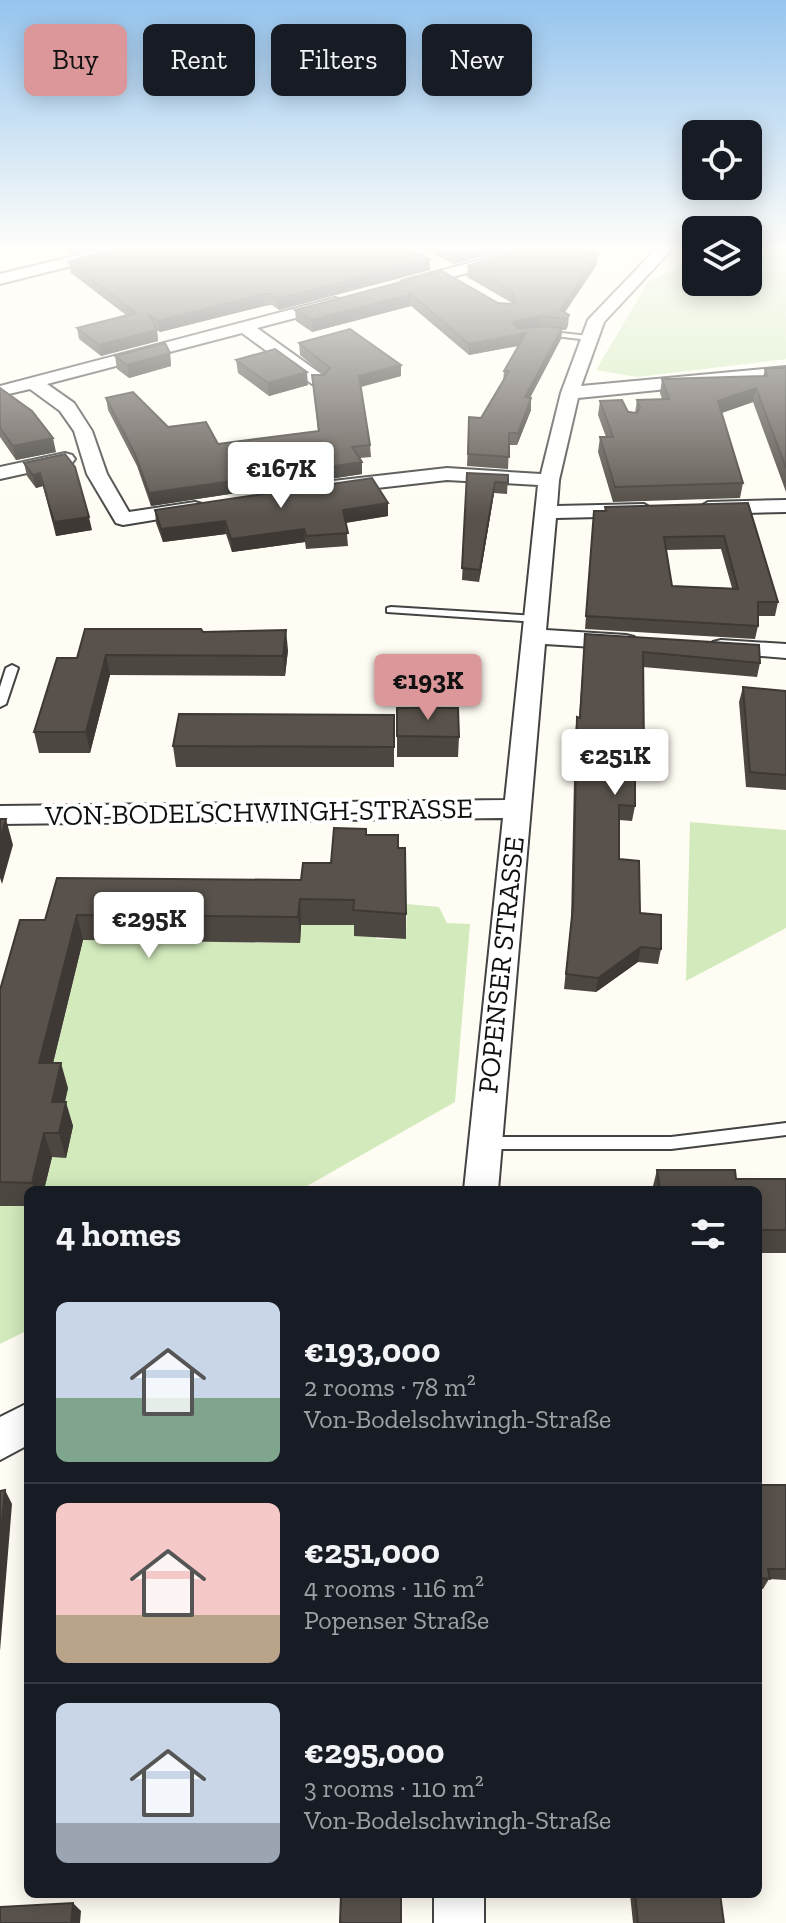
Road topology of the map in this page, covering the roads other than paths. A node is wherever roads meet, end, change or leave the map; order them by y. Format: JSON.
{"nodes":[{"id":1,"x":207,"y":338,"type":"edge"},
{"id":2,"x":259,"y":338,"type":"edge"},
{"id":3,"x":586,"y":338,"type":"edge"},
{"id":4,"x":589,"y":338,"type":"joint"},
{"id":5,"x":786,"y":372,"type":"edge"},
{"id":6,"x":318,"y":380,"type":"edge"},
{"id":7,"x":32,"y":382,"type":"junction"},
{"id":8,"x":0,"y":391,"type":"edge"},
{"id":9,"x":570,"y":393,"type":"junction"},
{"id":10,"x":91,"y":453,"type":"junction"},
{"id":11,"x":0,"y":473,"type":"edge"},
{"id":12,"x":549,"y":480,"type":"junction"},
{"id":13,"x":317,"y":490,"type":"edge"},
{"id":14,"x":213,"y":505,"type":"edge"},
{"id":15,"x":786,"y":506,"type":"edge"},
{"id":16,"x":659,"y":509,"type":"edge"},
{"id":17,"x":691,"y":509,"type":"edge"},
{"id":18,"x":548,"y":512,"type":"junction"},
{"id":19,"x":391,"y":610,"type":"dead end"},
{"id":20,"x":537,"y":628,"type":"junction"},
{"id":21,"x":645,"y":643,"type":"edge"},
{"id":22,"x":692,"y":645,"type":"edge"},
{"id":23,"x":786,"y":651,"type":"edge"},
{"id":24,"x":12,"y":668,"type":"dead end"},
{"id":25,"x":0,"y":704,"type":"edge"},
{"id":26,"x":518,"y":809,"type":"junction"},
{"id":27,"x":0,"y":815,"type":"edge"},
{"id":28,"x":786,"y":1129,"type":"edge"},
{"id":29,"x":484,"y":1143,"type":"junction"},
{"id":30,"x":481,"y":1186,"type":"edge"},
{"id":31,"x":24,"y":1425,"type":"edge"},
{"id":32,"x":0,"y":1440,"type":"edge"},
{"id":33,"x":459,"y":1898,"type":"edge"},
{"id":34,"x":459,"y":1923,"type":"edge"}],
"edges":[{"from":1,"to":7,"type":"street"},
{"from":2,"to":6,"type":"street"},
{"from":3,"to":4,"type":"lane"},
{"from":4,"to":9,"type":"street","name":"POPENSER STRASSE"},
{"from":5,"to":9,"type":"street"},
{"from":7,"to":8,"type":"street"},
{"from":7,"to":10,"type":"street"},
{"from":9,"to":12,"type":"street","name":"POPENSER STRASSE"},
{"from":10,"to":11,"type":"street"},
{"from":10,"to":14,"type":"street"},
{"from":12,"to":13,"type":"street"},
{"from":12,"to":18,"type":"street","name":"POPENSER STRASSE"},
{"from":15,"to":17,"type":"street"},
{"from":16,"to":18,"type":"street"},
{"from":18,"to":20,"type":"street","name":"POPENSER STRASSE"},
{"from":19,"to":20,"type":"lane"},
{"from":20,"to":21,"type":"street"},
{"from":20,"to":26,"type":"street","name":"POPENSER STRASSE"},
{"from":22,"to":23,"type":"street"},
{"from":24,"to":25,"type":"lane"},
{"from":26,"to":27,"type":"street","name":"VON-BODELSCHWINGH-STRASSE"},
{"from":26,"to":29,"type":"street","name":"POPENSER STRASSE"},
{"from":28,"to":29,"type":"lane"},
{"from":29,"to":30,"type":"street","name":"POPENSER STRASSE"},
{"from":31,"to":32,"type":"street"},
{"from":33,"to":34,"type":"street"}]}
